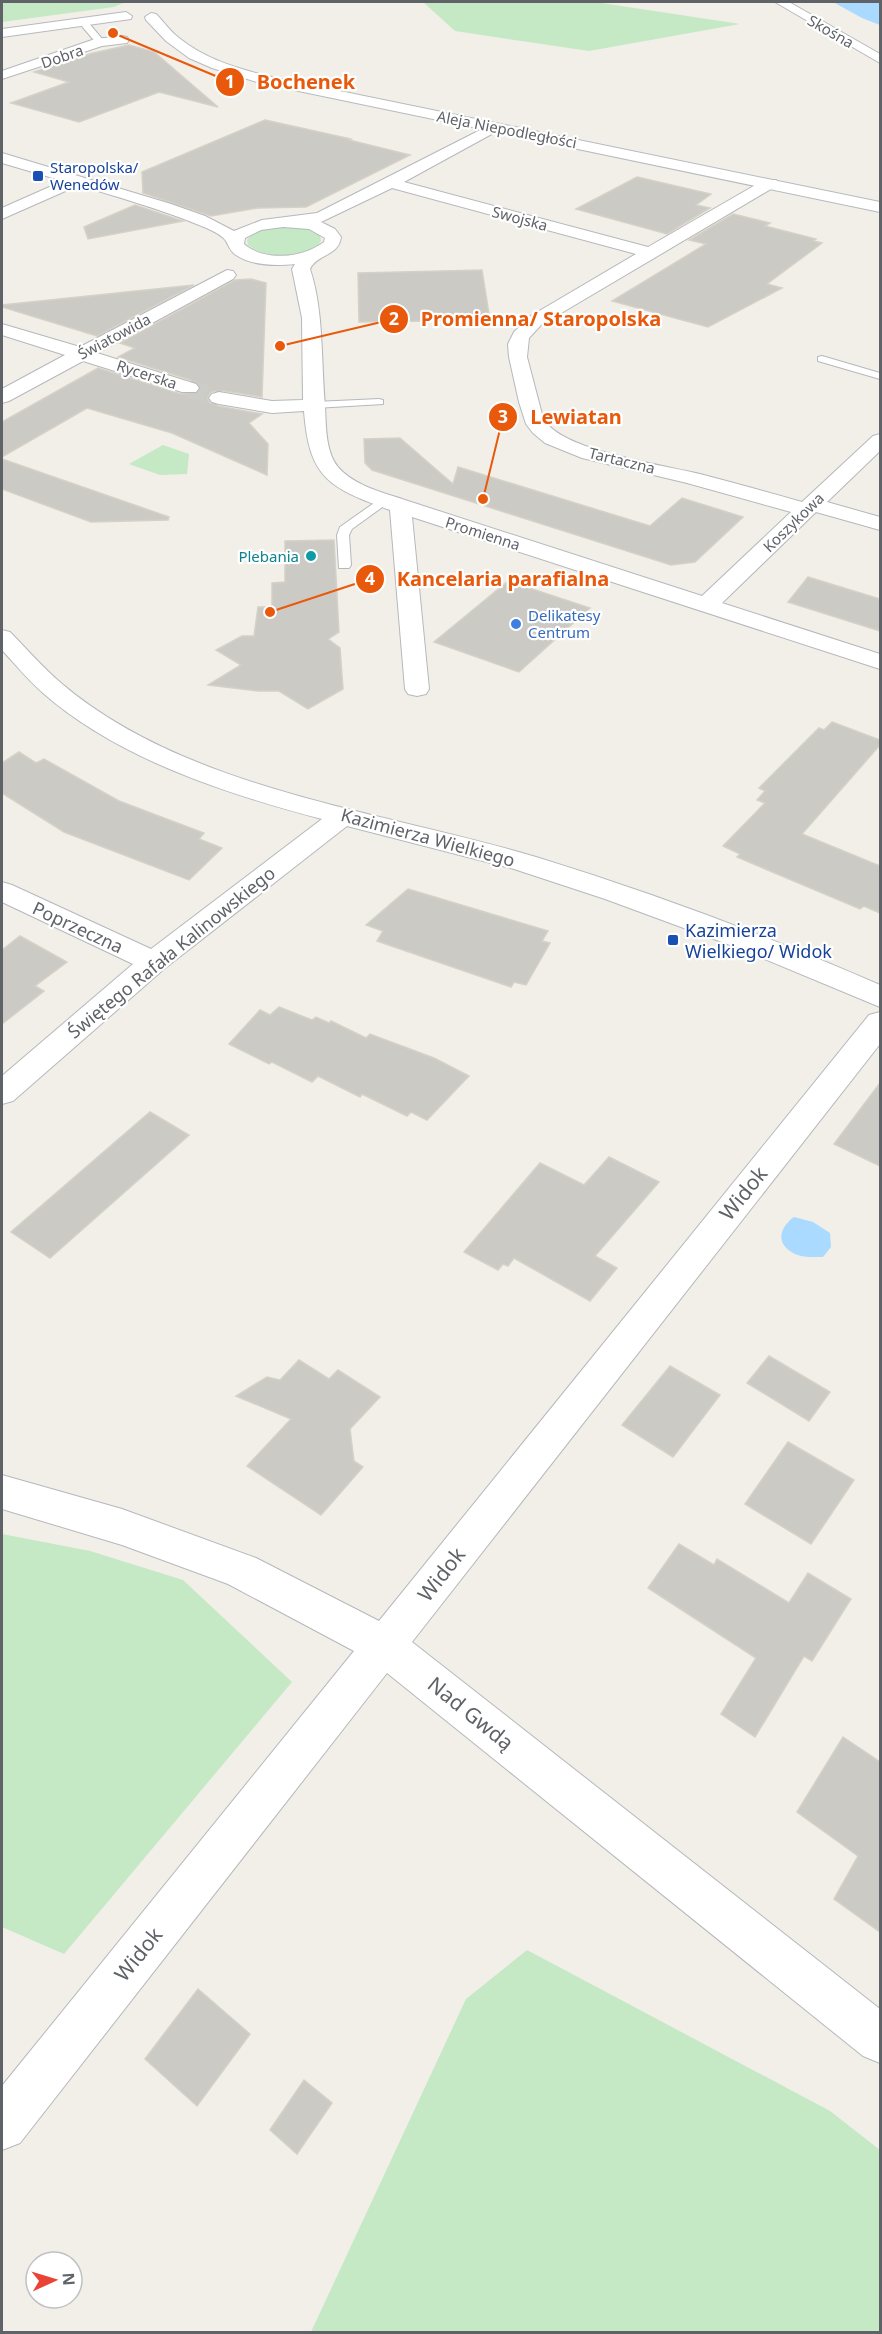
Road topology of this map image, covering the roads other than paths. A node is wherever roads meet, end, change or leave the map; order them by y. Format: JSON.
{"nodes":[{"id":1,"x":781,"y":2,"type":"edge"},
{"id":2,"x":124,"y":14,"type":"junction"},
{"id":3,"x":84,"y":23,"type":"junction"},
{"id":4,"x":2,"y":28,"type":"edge"},
{"id":5,"x":2,"y":33,"type":"edge"},
{"id":6,"x":122,"y":40,"type":"dead end"},
{"id":7,"x":100,"y":42,"type":"junction"},
{"id":8,"x":880,"y":60,"type":"edge"},
{"id":9,"x":2,"y":75,"type":"edge"},
{"id":10,"x":494,"y":127,"type":"junction"},
{"id":11,"x":2,"y":158,"type":"edge"},
{"id":12,"x":76,"y":181,"type":"junction"},
{"id":13,"x":391,"y":183,"type":"junction"},
{"id":14,"x":770,"y":183,"type":"junction"},
{"id":15,"x":364,"y":197,"type":"junction"},
{"id":16,"x":880,"y":207,"type":"edge"},
{"id":17,"x":176,"y":211,"type":"junction"},
{"id":18,"x":2,"y":214,"type":"edge"},
{"id":19,"x":290,"y":222,"type":"junction"},
{"id":20,"x":272,"y":223,"type":"junction"},
{"id":21,"x":330,"y":233,"type":"junction"},
{"id":22,"x":235,"y":240,"type":"junction"},
{"id":23,"x":650,"y":253,"type":"junction"},
{"id":24,"x":316,"y":255,"type":"junction"},
{"id":25,"x":256,"y":257,"type":"junction"},
{"id":26,"x":227,"y":275,"type":"dead end"},
{"id":27,"x":306,"y":296,"type":"junction"},
{"id":28,"x":2,"y":329,"type":"edge"},
{"id":29,"x":82,"y":353,"type":"junction"},
{"id":30,"x":822,"y":359,"type":"dead end"},
{"id":31,"x":880,"y":376,"type":"edge"},
{"id":32,"x":189,"y":388,"type":"tunnel mouth"},
{"id":33,"x":2,"y":397,"type":"edge"},
{"id":34,"x":219,"y":398,"type":"tunnel mouth"},
{"id":35,"x":379,"y":402,"type":"dead end"},
{"id":36,"x":315,"y":405,"type":"junction"},
{"id":37,"x":880,"y":440,"type":"edge"},
{"id":38,"x":392,"y":503,"type":"junction"},
{"id":39,"x":809,"y":507,"type":"junction"},
{"id":40,"x":880,"y":524,"type":"edge"},
{"id":41,"x":344,"y":565,"type":"dead end"},
{"id":42,"x":706,"y":605,"type":"junction"},
{"id":43,"x":6,"y":649,"type":"edge"},
{"id":44,"x":880,"y":662,"type":"edge"},
{"id":45,"x":417,"y":688,"type":"dead end"},
{"id":46,"x":344,"y":815,"type":"junction"},
{"id":47,"x":2,"y":891,"type":"edge"},
{"id":48,"x":154,"y":962,"type":"junction"},
{"id":49,"x":880,"y":997,"type":"edge"},
{"id":50,"x":880,"y":1023,"type":"edge"},
{"id":51,"x":2,"y":1093,"type":"edge"},
{"id":52,"x":2,"y":1492,"type":"edge"},
{"id":53,"x":384,"y":1645,"type":"junction"},
{"id":54,"x":880,"y":2039,"type":"edge"},
{"id":55,"x":2,"y":2125,"type":"edge"}],
"edges":[{"from":1,"to":8,"type":"street","name":"Skośna"},
{"from":2,"to":3,"type":"street"},
{"from":2,"to":4,"type":"street"},
{"from":2,"to":10,"type":"street","name":"Aleja Niepodległości"},
{"from":3,"to":5,"type":"street"},
{"from":3,"to":7,"type":"lane"},
{"from":6,"to":7,"type":"street","name":"Dobra"},
{"from":7,"to":9,"type":"street","name":"Dobra"},
{"from":10,"to":13,"type":"street"},
{"from":10,"to":14,"type":"street","name":"Aleja Niepodległości"},
{"from":11,"to":12,"type":"street"},
{"from":12,"to":17,"type":"street"},
{"from":12,"to":18,"type":"street"},
{"from":13,"to":15,"type":"street"},
{"from":13,"to":23,"type":"street","name":"Swojska"},
{"from":14,"to":16,"type":"street","name":"Aleja Niepodległości"},
{"from":14,"to":23,"type":"street","name":"Tartaczna"},
{"from":15,"to":19,"type":"street"},
{"from":15,"to":21,"type":"street"},
{"from":17,"to":20,"type":"street"},
{"from":17,"to":22,"type":"street"},
{"from":19,"to":20,"type":"street"},
{"from":19,"to":21,"type":"street"},
{"from":20,"to":22,"type":"street"},
{"from":21,"to":24,"type":"street"},
{"from":22,"to":25,"type":"street"},
{"from":23,"to":39,"type":"street","name":"Tartaczna"},
{"from":24,"to":25,"type":"street"},
{"from":24,"to":27,"type":"street","name":"Promienna"},
{"from":25,"to":27,"type":"street"},
{"from":26,"to":29,"type":"street","name":"Światowida"},
{"from":27,"to":36,"type":"street","name":"Promienna"},
{"from":28,"to":29,"type":"street","name":"Rycerska"},
{"from":29,"to":32,"type":"street","name":"Rycerska"},
{"from":29,"to":33,"type":"street","name":"Światowida"},
{"from":30,"to":31,"type":"lane"},
{"from":34,"to":36,"type":"street"},
{"from":35,"to":36,"type":"lane"},
{"from":36,"to":38,"type":"street","name":"Promienna"},
{"from":37,"to":39,"type":"street","name":"Koszykowa"},
{"from":38,"to":41,"type":"lane"},
{"from":38,"to":42,"type":"street","name":"Promienna"},
{"from":38,"to":45,"type":"street"},
{"from":39,"to":40,"type":"street","name":"Tartaczna"},
{"from":39,"to":42,"type":"street","name":"Koszykowa"},
{"from":42,"to":44,"type":"street","name":"Promienna"},
{"from":43,"to":46,"type":"street","name":"Kazimierza Wielkiego"},
{"from":46,"to":48,"type":"street","name":"Świętego Rafała Kalinowskiego"},
{"from":46,"to":49,"type":"street","name":"Kazimierza Wielkiego"},
{"from":47,"to":48,"type":"street","name":"Poprzeczna"},
{"from":48,"to":51,"type":"street","name":"Świętego Rafała Kalinowskiego"},
{"from":50,"to":53,"type":"street","name":"Widok"},
{"from":52,"to":53,"type":"street","name":"Nad Gwdą"},
{"from":53,"to":54,"type":"street","name":"Nad Gwdą"},
{"from":53,"to":55,"type":"street","name":"Widok"}]}
